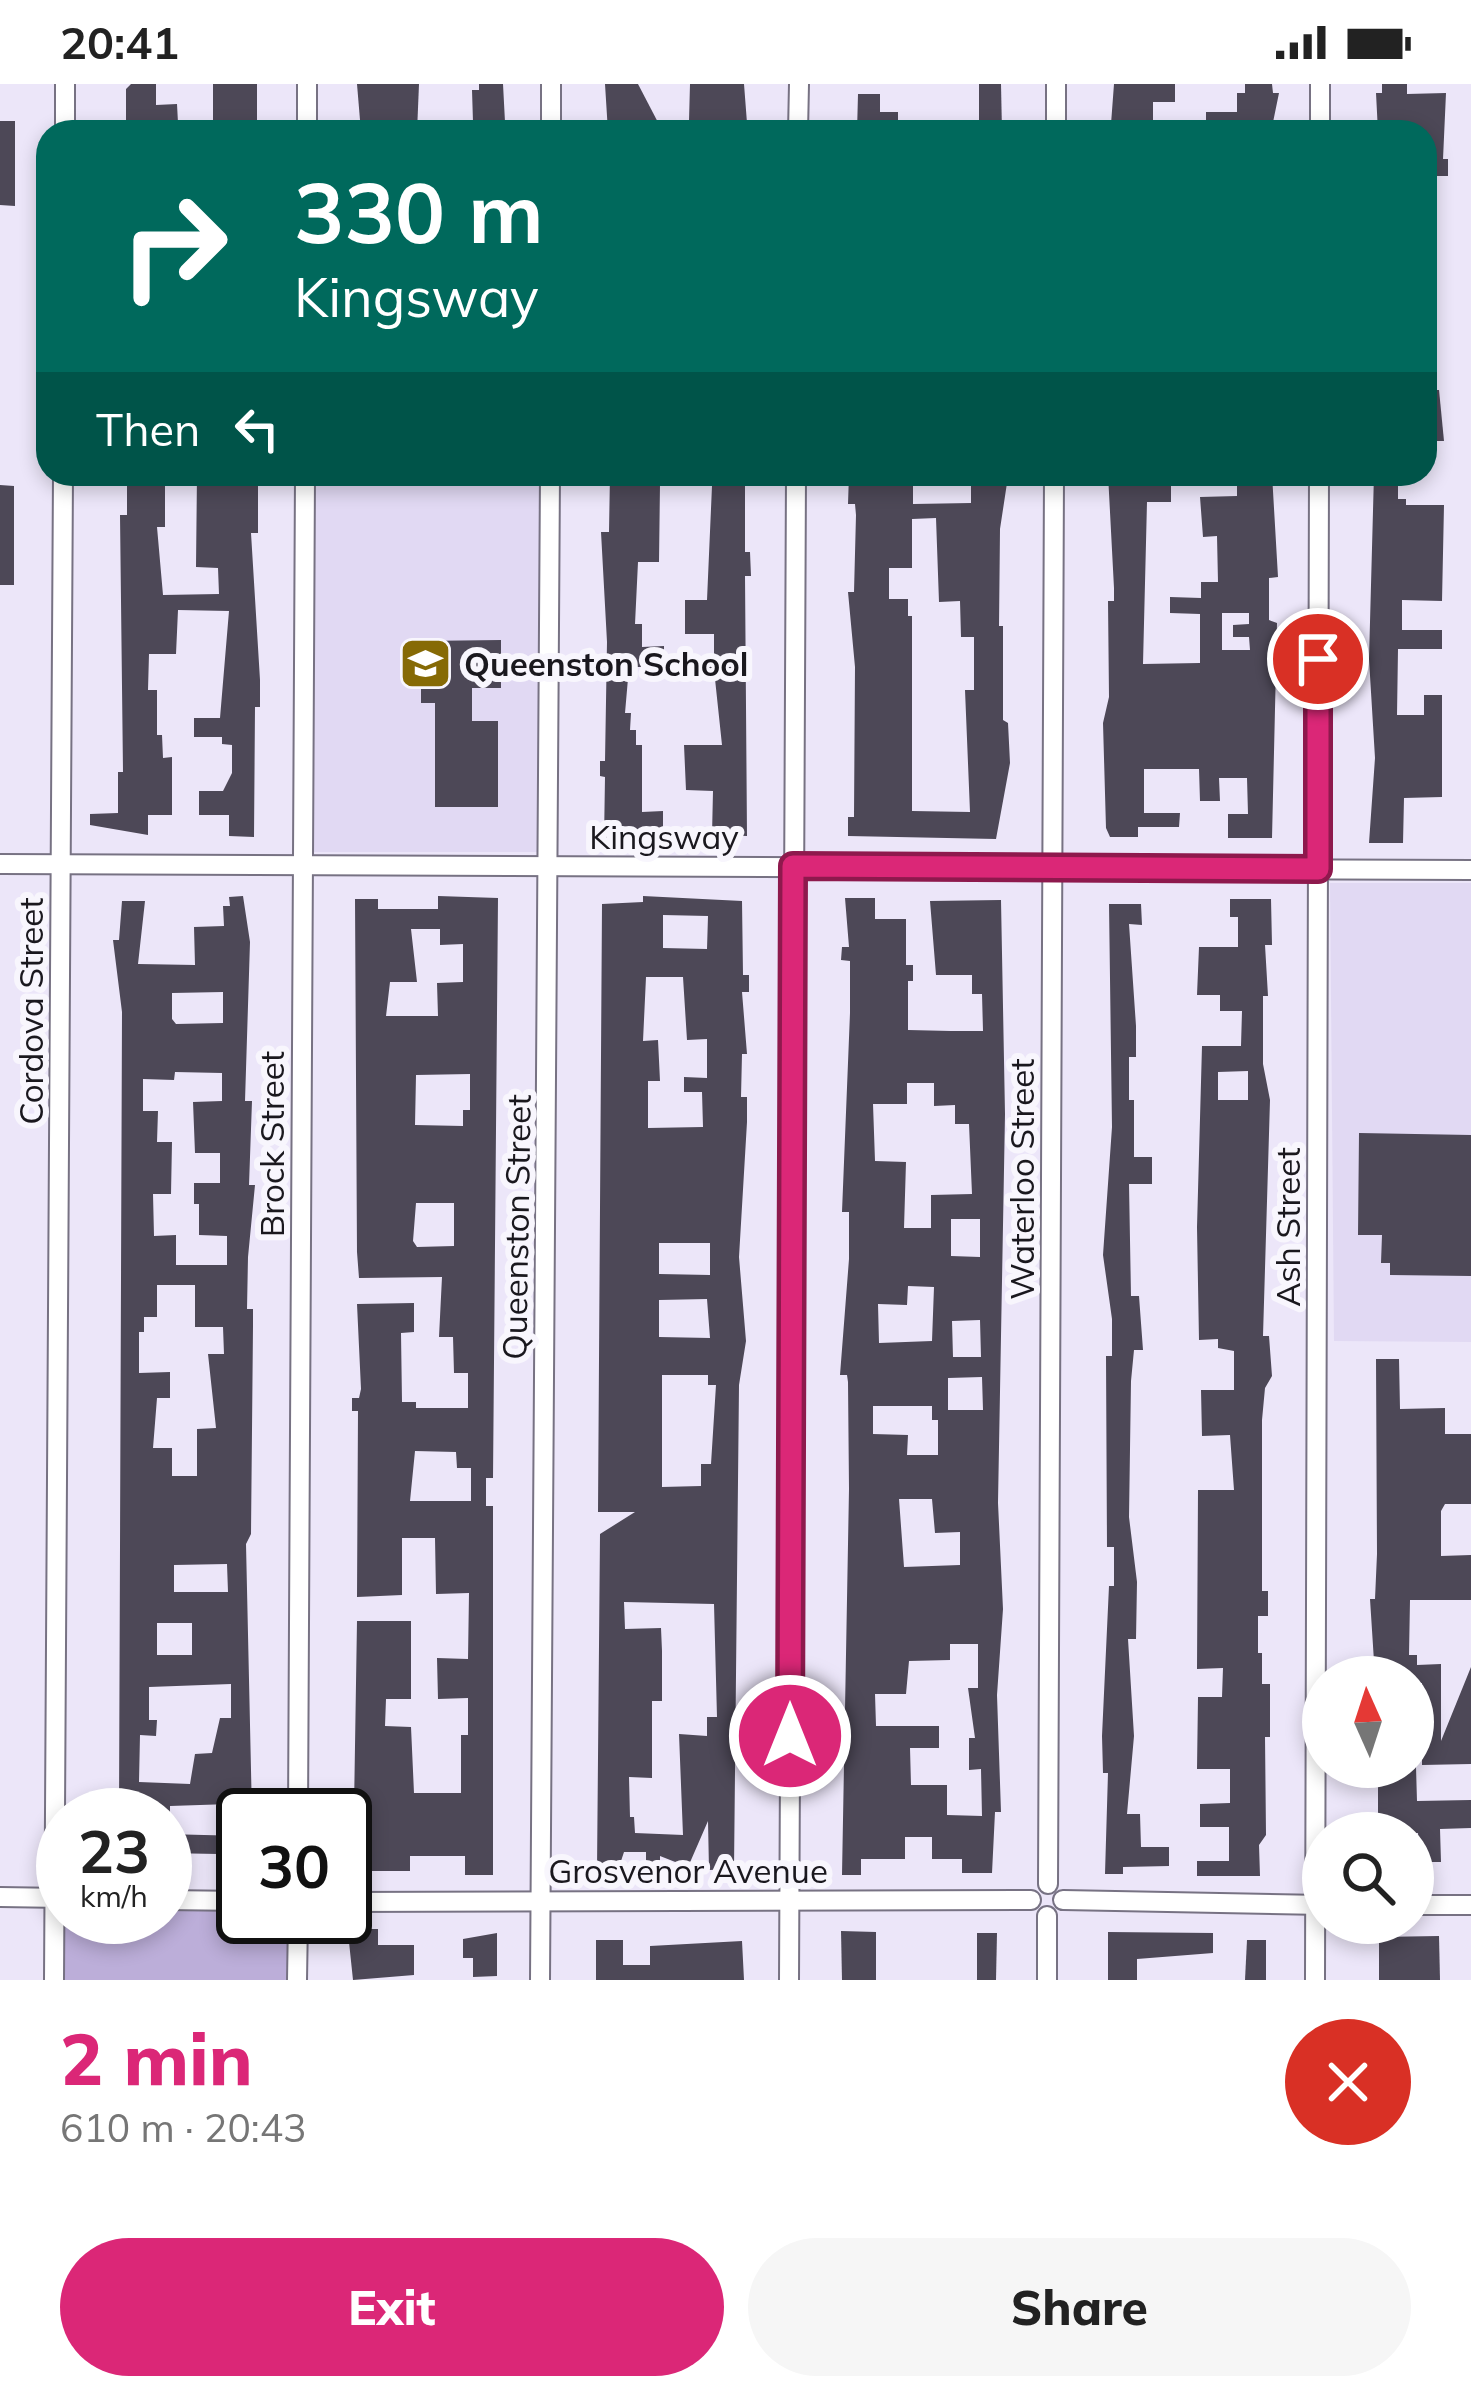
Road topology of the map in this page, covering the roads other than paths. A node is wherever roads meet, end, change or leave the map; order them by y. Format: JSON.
{"nodes":[{"id":1,"x":65,"y":84,"type":"edge"},
{"id":2,"x":307,"y":84,"type":"edge"},
{"id":3,"x":551,"y":84,"type":"edge"},
{"id":4,"x":799,"y":84,"type":"edge"},
{"id":5,"x":1056,"y":84,"type":"edge"},
{"id":6,"x":1320,"y":84,"type":"edge"},
{"id":7,"x":64,"y":120,"type":"edge"},
{"id":8,"x":307,"y":120,"type":"edge"},
{"id":9,"x":551,"y":120,"type":"edge"},
{"id":10,"x":799,"y":120,"type":"edge"},
{"id":11,"x":1056,"y":120,"type":"edge"},
{"id":12,"x":1320,"y":120,"type":"edge"},
{"id":13,"x":63,"y":486,"type":"edge"},
{"id":14,"x":304,"y":486,"type":"edge"},
{"id":15,"x":550,"y":486,"type":"edge"},
{"id":16,"x":796,"y":486,"type":"edge"},
{"id":17,"x":1054,"y":486,"type":"edge"},
{"id":18,"x":1319,"y":486,"type":"edge"},
{"id":19,"x":0,"y":864,"type":"edge"},
{"id":20,"x":61,"y":864,"type":"junction"},
{"id":21,"x":549,"y":865,"type":"junction"},
{"id":22,"x":302,"y":866,"type":"junction"},
{"id":23,"x":793,"y":866,"type":"junction"},
{"id":24,"x":1053,"y":869,"type":"junction"},
{"id":25,"x":1318,"y":869,"type":"junction"},
{"id":26,"x":1471,"y":870,"type":"edge"},
{"id":27,"x":59,"y":1788,"type":"edge"},
{"id":28,"x":298,"y":1788,"type":"edge"},
{"id":29,"x":1319,"y":1812,"type":"edge"},
{"id":30,"x":1048,"y":1884,"type":"junction"},
{"id":31,"x":0,"y":1897,"type":"edge"},
{"id":32,"x":36,"y":1898,"type":"edge"},
{"id":33,"x":540,"y":1900,"type":"junction"},
{"id":34,"x":1031,"y":1900,"type":"junction"},
{"id":35,"x":1064,"y":1900,"type":"junction"},
{"id":36,"x":790,"y":1901,"type":"junction"},
{"id":37,"x":372,"y":1902,"type":"edge"},
{"id":38,"x":1302,"y":1905,"type":"edge"},
{"id":39,"x":1434,"y":1905,"type":"edge"},
{"id":40,"x":1471,"y":1905,"type":"edge"},
{"id":41,"x":1048,"y":1916,"type":"junction"},
{"id":42,"x":57,"y":1944,"type":"edge"},
{"id":43,"x":298,"y":1944,"type":"edge"},
{"id":44,"x":1317,"y":1944,"type":"edge"},
{"id":45,"x":55,"y":1980,"type":"edge"},
{"id":46,"x":297,"y":1980,"type":"edge"},
{"id":47,"x":540,"y":1980,"type":"edge"},
{"id":48,"x":789,"y":1980,"type":"edge"},
{"id":49,"x":1047,"y":1980,"type":"edge"},
{"id":50,"x":1316,"y":1980,"type":"edge"}],
"edges":[{"from":1,"to":7,"type":"street"},
{"from":2,"to":8,"type":"street"},
{"from":3,"to":9,"type":"street"},
{"from":4,"to":10,"type":"street"},
{"from":5,"to":11,"type":"street"},
{"from":6,"to":12,"type":"street"},
{"from":13,"to":20,"type":"street","name":"Cordova Street"},
{"from":14,"to":22,"type":"street","name":"Brock Street"},
{"from":15,"to":21,"type":"street","name":"Queenston Street"},
{"from":16,"to":23,"type":"street"},
{"from":17,"to":24,"type":"street","name":"Waterloo Street"},
{"from":18,"to":25,"type":"street","name":"Ash Street"},
{"from":19,"to":20,"type":"street","name":"Kingsway"},
{"from":20,"to":22,"type":"street","name":"Kingsway"},
{"from":20,"to":27,"type":"street","name":"Cordova Street"},
{"from":21,"to":22,"type":"street","name":"Kingsway"},
{"from":21,"to":23,"type":"street","name":"Kingsway"},
{"from":21,"to":33,"type":"street","name":"Queenston Street"},
{"from":22,"to":28,"type":"street","name":"Brock Street"},
{"from":23,"to":24,"type":"street","name":"Kingsway"},
{"from":23,"to":36,"type":"street"},
{"from":24,"to":25,"type":"street","name":"Kingsway"},
{"from":24,"to":30,"type":"street","name":"Waterloo Street"},
{"from":25,"to":26,"type":"street","name":"Kingsway"},
{"from":25,"to":29,"type":"street","name":"Ash Street"},
{"from":30,"to":34,"type":"street"},
{"from":30,"to":35,"type":"street"},
{"from":31,"to":32,"type":"street"},
{"from":33,"to":36,"type":"street","name":"Grosvenor Avenue"},
{"from":33,"to":37,"type":"street","name":"Grosvenor Avenue"},
{"from":33,"to":47,"type":"street","name":"Queenston Street"},
{"from":34,"to":36,"type":"street","name":"Grosvenor Avenue"},
{"from":34,"to":41,"type":"street"},
{"from":35,"to":38,"type":"street"},
{"from":35,"to":41,"type":"street"},
{"from":36,"to":48,"type":"street"},
{"from":39,"to":40,"type":"street"},
{"from":41,"to":49,"type":"street"},
{"from":42,"to":45,"type":"street","name":"Cordova Street"},
{"from":43,"to":46,"type":"street"},
{"from":44,"to":50,"type":"street","name":"Ash Street"}]}
